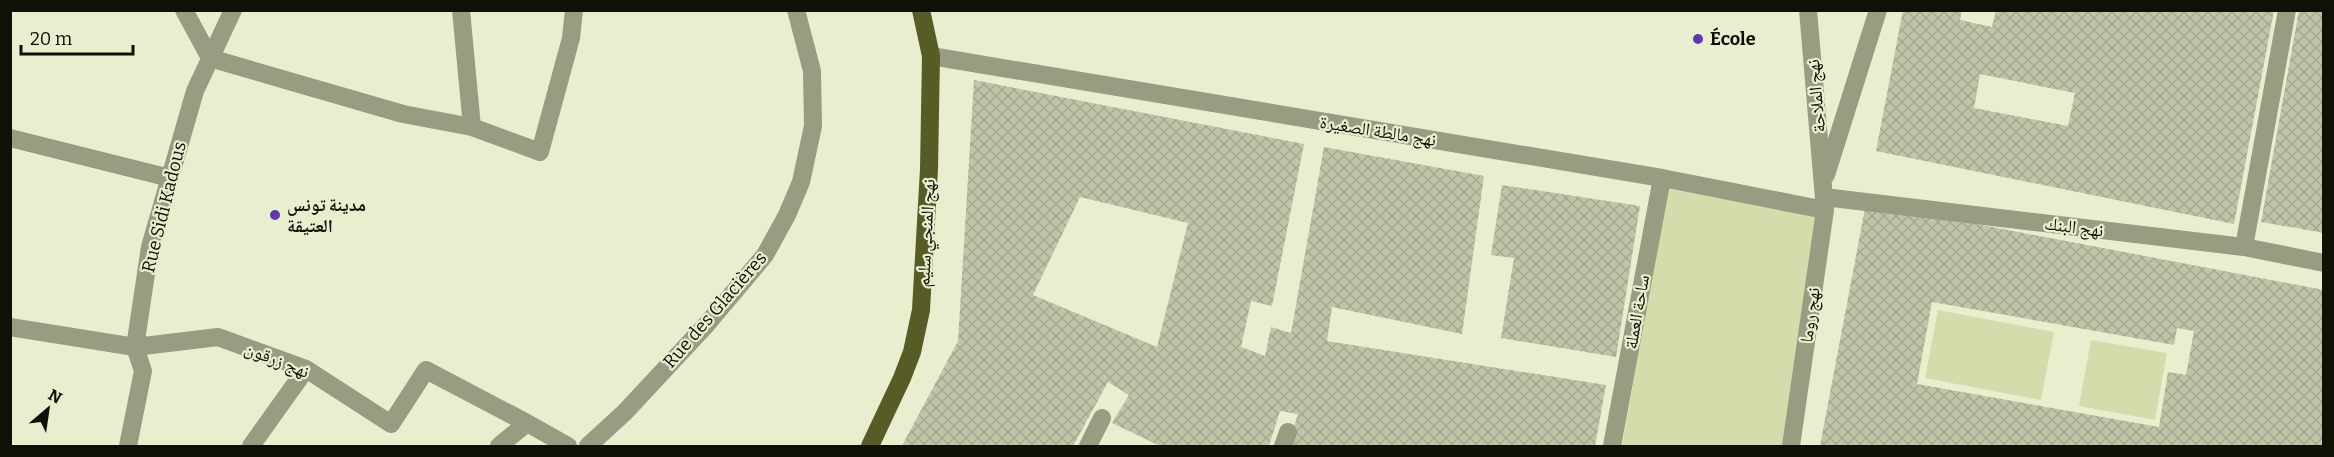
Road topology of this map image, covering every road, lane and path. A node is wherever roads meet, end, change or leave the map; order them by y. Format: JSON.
{"nodes":[{"id":1,"x":184,"y":10,"type":"edge"},
{"id":2,"x":233,"y":10,"type":"edge"},
{"id":3,"x":461,"y":10,"type":"edge"},
{"id":4,"x":574,"y":10,"type":"edge"},
{"id":5,"x":796,"y":10,"type":"edge"},
{"id":6,"x":921,"y":10,"type":"edge"},
{"id":7,"x":1808,"y":10,"type":"edge"},
{"id":8,"x":1878,"y":10,"type":"edge"},
{"id":9,"x":2287,"y":10,"type":"edge"},
{"id":10,"x":931,"y":56,"type":"junction"},
{"id":11,"x":210,"y":58,"type":"junction"},
{"id":12,"x":472,"y":127,"type":"junction"},
{"id":13,"x":10,"y":138,"type":"edge"},
{"id":14,"x":170,"y":178,"type":"junction"},
{"id":15,"x":1662,"y":178,"type":"junction"},
{"id":16,"x":1824,"y":197,"type":"junction"},
{"id":17,"x":2244,"y":247,"type":"junction"},
{"id":18,"x":2324,"y":263,"type":"edge"},
{"id":19,"x":10,"y":327,"type":"edge"},
{"id":20,"x":135,"y":346,"type":"junction"},
{"id":21,"x":306,"y":369,"type":"junction"},
{"id":22,"x":1102,"y":418,"type":"dead end"},
{"id":23,"x":527,"y":423,"type":"junction"},
{"id":24,"x":128,"y":447,"type":"edge"},
{"id":25,"x":250,"y":447,"type":"edge"},
{"id":26,"x":499,"y":447,"type":"edge"},
{"id":27,"x":568,"y":447,"type":"edge"},
{"id":28,"x":588,"y":447,"type":"edge"},
{"id":29,"x":870,"y":447,"type":"edge"},
{"id":30,"x":1088,"y":447,"type":"edge"},
{"id":31,"x":1612,"y":447,"type":"edge"},
{"id":32,"x":1791,"y":447,"type":"edge"}],
"edges":[{"from":1,"to":11,"type":"street"},
{"from":2,"to":11,"type":"street","name":"Rue Sidi Kadous"},
{"from":3,"to":12,"type":"street"},
{"from":4,"to":12,"type":"street"},
{"from":5,"to":28,"type":"street","name":"Rue des Glacières"},
{"from":6,"to":10,"type":"main road","name":"نهج المنجي سليم"},
{"from":7,"to":16,"type":"street","name":"نهج الملاحة"},
{"from":8,"to":16,"type":"street"},
{"from":9,"to":17,"type":"street"},
{"from":10,"to":15,"type":"street","name":"نهج مالطة الصغيرة"},
{"from":10,"to":29,"type":"main road","name":"نهج المنجي سليم"},
{"from":11,"to":12,"type":"street"},
{"from":11,"to":14,"type":"street","name":"Rue Sidi Kadous"},
{"from":13,"to":14,"type":"street"},
{"from":14,"to":20,"type":"street","name":"Rue Sidi Kadous"},
{"from":15,"to":16,"type":"street","name":"نهج مالطة الصغيرة"},
{"from":15,"to":31,"type":"street","name":"ساحة العملة"},
{"from":16,"to":17,"type":"street","name":"نهج البنك"},
{"from":16,"to":32,"type":"street","name":"نهج روما"},
{"from":17,"to":18,"type":"street","name":"نهج البنك"},
{"from":19,"to":20,"type":"street","name":"نهج زرقون"},
{"from":20,"to":21,"type":"street","name":"نهج زرقون"},
{"from":20,"to":24,"type":"street","name":"Rue Sidi Kadous"},
{"from":21,"to":23,"type":"street","name":"نهج زرقون"},
{"from":21,"to":25,"type":"street"},
{"from":22,"to":30,"type":"street"},
{"from":23,"to":26,"type":"street"},
{"from":23,"to":27,"type":"street"}]}
